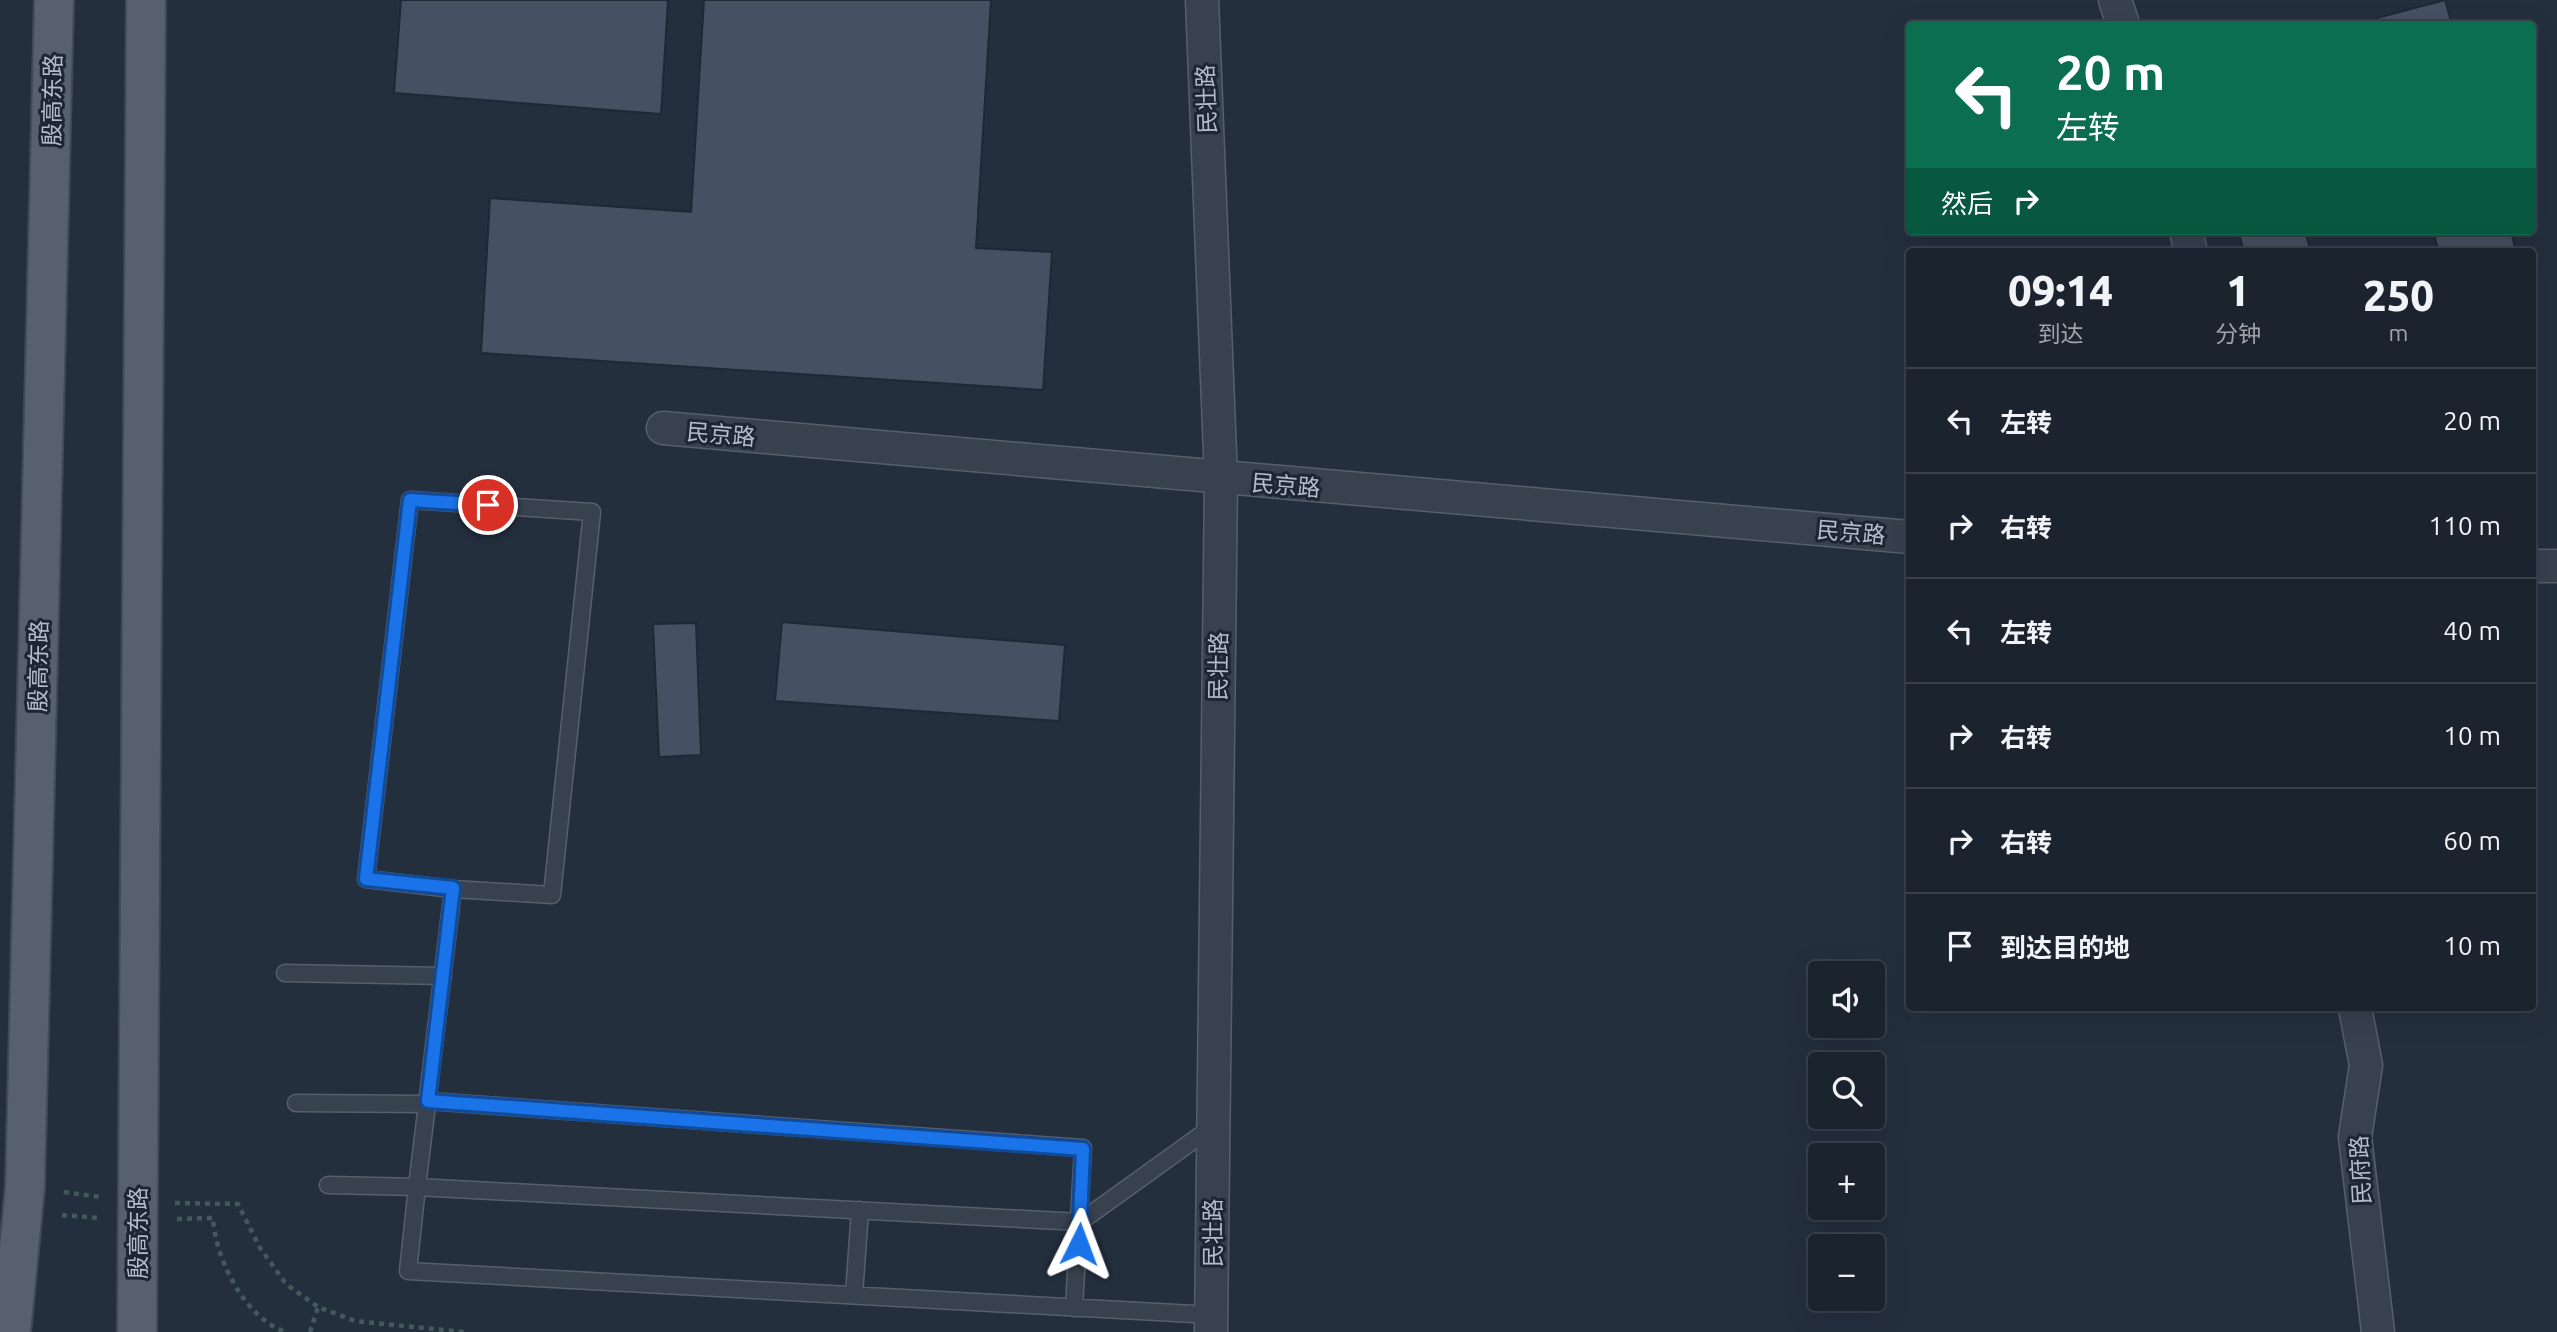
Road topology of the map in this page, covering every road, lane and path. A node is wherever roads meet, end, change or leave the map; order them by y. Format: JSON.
{"nodes":[{"id":1,"x":54,"y":0,"type":"edge"},
{"id":2,"x":146,"y":0,"type":"edge"},
{"id":3,"x":1202,"y":0,"type":"edge"},
{"id":4,"x":2115,"y":0,"type":"edge"},
{"id":5,"x":2122,"y":21,"type":"edge"},
{"id":6,"x":663,"y":428,"type":"dead end"},
{"id":7,"x":1221,"y":479,"type":"junction"},
{"id":8,"x":1906,"y":537,"type":"edge"},
{"id":9,"x":2536,"y":566,"type":"edge"},
{"id":10,"x":2557,"y":566,"type":"edge"},
{"id":11,"x":453,"y":888,"type":"junction"},
{"id":12,"x":285,"y":973,"type":"dead end"},
{"id":13,"x":443,"y":976,"type":"junction"},
{"id":14,"x":2356,"y":1011,"type":"edge"},
{"id":15,"x":296,"y":1103,"type":"dead end"},
{"id":16,"x":427,"y":1103,"type":"junction"},
{"id":17,"x":1212,"y":1127,"type":"junction"},
{"id":18,"x":328,"y":1185,"type":"dead end"},
{"id":19,"x":417,"y":1187,"type":"junction"},
{"id":20,"x":860,"y":1210,"type":"junction"},
{"id":21,"x":213,"y":1218,"type":"dead end"},
{"id":22,"x":1080,"y":1222,"type":"junction"},
{"id":23,"x":854,"y":1296,"type":"junction"},
{"id":24,"x":1074,"y":1308,"type":"junction"},
{"id":25,"x":1211,"y":1324,"type":"edge"},
{"id":26,"x":11,"y":1332,"type":"edge"},
{"id":27,"x":137,"y":1332,"type":"edge"},
{"id":28,"x":283,"y":1332,"type":"edge"},
{"id":29,"x":310,"y":1332,"type":"edge"},
{"id":30,"x":464,"y":1332,"type":"edge"},
{"id":31,"x":2378,"y":1332,"type":"edge"}],
"edges":[{"from":1,"to":26,"type":"main road","name":"殷高东路"},
{"from":2,"to":27,"type":"main road","name":"殷高东路"},
{"from":3,"to":7,"type":"street","name":"民壮路"},
{"from":4,"to":5,"type":"street"},
{"from":6,"to":7,"type":"street","name":"民京路"},
{"from":7,"to":8,"type":"street","name":"民京路"},
{"from":7,"to":17,"type":"street","name":"民壮路"},
{"from":9,"to":10,"type":"street"},
{"from":11,"to":11,"type":"lane"},
{"from":11,"to":13,"type":"lane"},
{"from":12,"to":13,"type":"lane"},
{"from":13,"to":16,"type":"lane"},
{"from":14,"to":31,"type":"street","name":"民府路"},
{"from":15,"to":16,"type":"lane"},
{"from":16,"to":19,"type":"lane"},
{"from":16,"to":22,"type":"lane"},
{"from":17,"to":22,"type":"lane"},
{"from":17,"to":25,"type":"street","name":"民壮路"},
{"from":18,"to":19,"type":"lane"},
{"from":19,"to":20,"type":"lane"},
{"from":19,"to":23,"type":"lane"},
{"from":20,"to":22,"type":"lane"},
{"from":20,"to":23,"type":"lane"},
{"from":21,"to":28,"type":"path"},
{"from":22,"to":24,"type":"lane"},
{"from":23,"to":24,"type":"lane"},
{"from":24,"to":25,"type":"lane"},
{"from":29,"to":30,"type":"path"}]}
